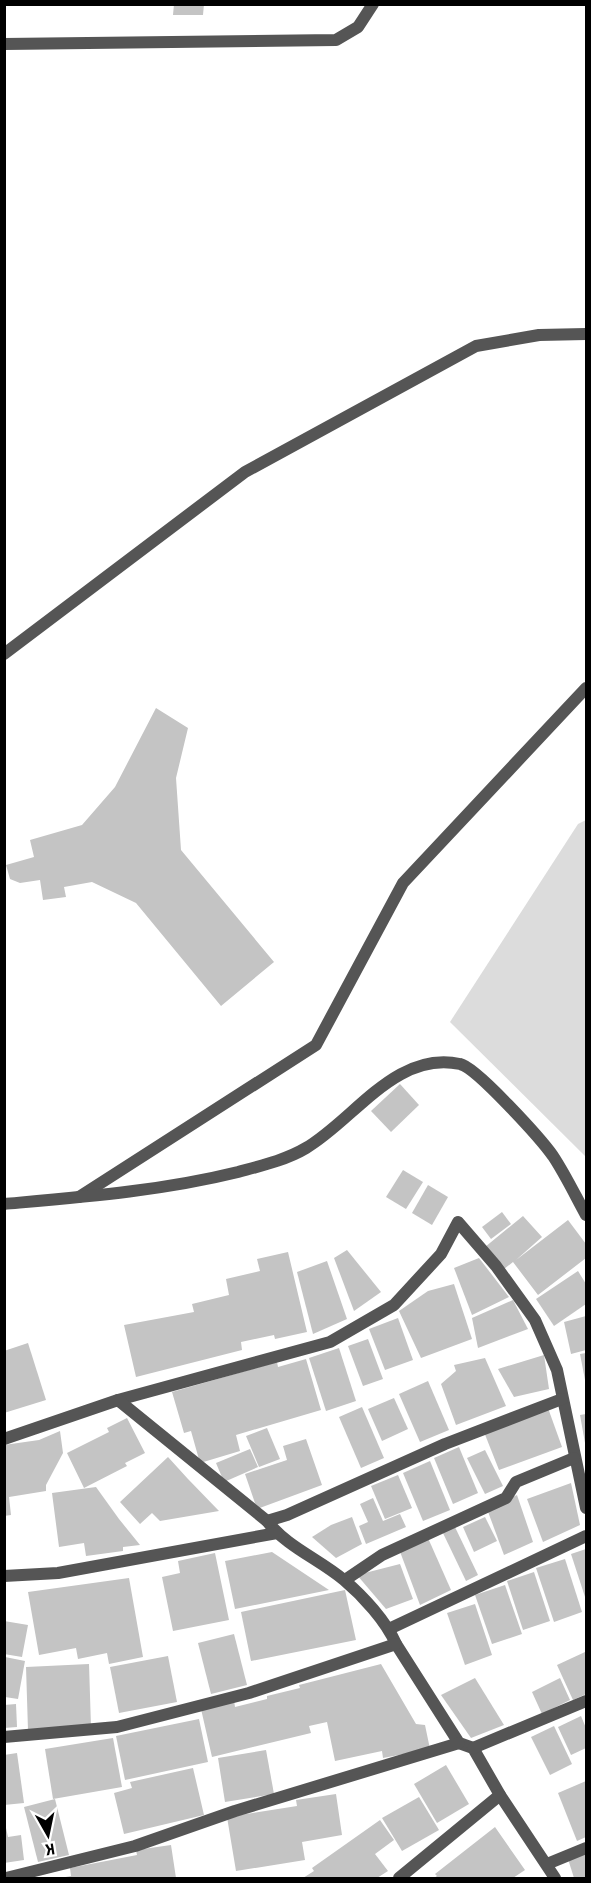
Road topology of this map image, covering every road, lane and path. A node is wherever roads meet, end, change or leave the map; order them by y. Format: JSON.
{"nodes":[{"id":1,"x":373,"y":4,"type":"edge"},
{"id":2,"x":4,"y":44,"type":"edge"},
{"id":3,"x":586,"y":334,"type":"edge"},
{"id":4,"x":4,"y":654,"type":"edge"},
{"id":5,"x":586,"y":688,"type":"edge"},
{"id":6,"x":79,"y":1197,"type":"junction"},
{"id":7,"x":4,"y":1204,"type":"edge"},
{"id":8,"x":586,"y":1215,"type":"edge"},
{"id":9,"x":562,"y":1399,"type":"junction"},
{"id":10,"x":118,"y":1400,"type":"junction"},
{"id":11,"x":4,"y":1439,"type":"edge"},
{"id":12,"x":574,"y":1458,"type":"junction"},
{"id":13,"x":586,"y":1508,"type":"edge"},
{"id":14,"x":267,"y":1521,"type":"junction"},
{"id":15,"x":277,"y":1533,"type":"junction"},
{"id":16,"x":586,"y":1536,"type":"edge"},
{"id":17,"x":4,"y":1575,"type":"edge"},
{"id":18,"x":345,"y":1580,"type":"junction"},
{"id":19,"x":389,"y":1629,"type":"junction"},
{"id":20,"x":396,"y":1644,"type":"junction"},
{"id":21,"x":586,"y":1701,"type":"edge"},
{"id":22,"x":4,"y":1737,"type":"edge"},
{"id":23,"x":459,"y":1743,"type":"junction"},
{"id":24,"x":473,"y":1749,"type":"junction"},
{"id":25,"x":500,"y":1795,"type":"junction"},
{"id":26,"x":586,"y":1848,"type":"edge"},
{"id":27,"x":547,"y":1864,"type":"junction"},
{"id":28,"x":6,"y":1878,"type":"edge"},
{"id":29,"x":399,"y":1878,"type":"edge"},
{"id":30,"x":555,"y":1878,"type":"edge"}],
"edges":[{"from":1,"to":2,"type":"street"},
{"from":3,"to":4,"type":"street"},
{"from":5,"to":6,"type":"street"},
{"from":6,"to":7,"type":"street"},
{"from":6,"to":8,"type":"street"},
{"from":9,"to":10,"type":"street"},
{"from":9,"to":12,"type":"street"},
{"from":9,"to":14,"type":"street"},
{"from":10,"to":11,"type":"street"},
{"from":10,"to":14,"type":"street"},
{"from":12,"to":13,"type":"street"},
{"from":12,"to":18,"type":"street"},
{"from":14,"to":15,"type":"street"},
{"from":15,"to":17,"type":"street"},
{"from":15,"to":18,"type":"street"},
{"from":16,"to":19,"type":"street"},
{"from":18,"to":19,"type":"street"},
{"from":19,"to":20,"type":"street"},
{"from":20,"to":22,"type":"street"},
{"from":20,"to":23,"type":"street"},
{"from":21,"to":24,"type":"street"},
{"from":23,"to":24,"type":"street"},
{"from":23,"to":28,"type":"street"},
{"from":24,"to":25,"type":"street"},
{"from":25,"to":27,"type":"street"},
{"from":25,"to":29,"type":"street"},
{"from":26,"to":27,"type":"street"},
{"from":27,"to":30,"type":"street"}]}
